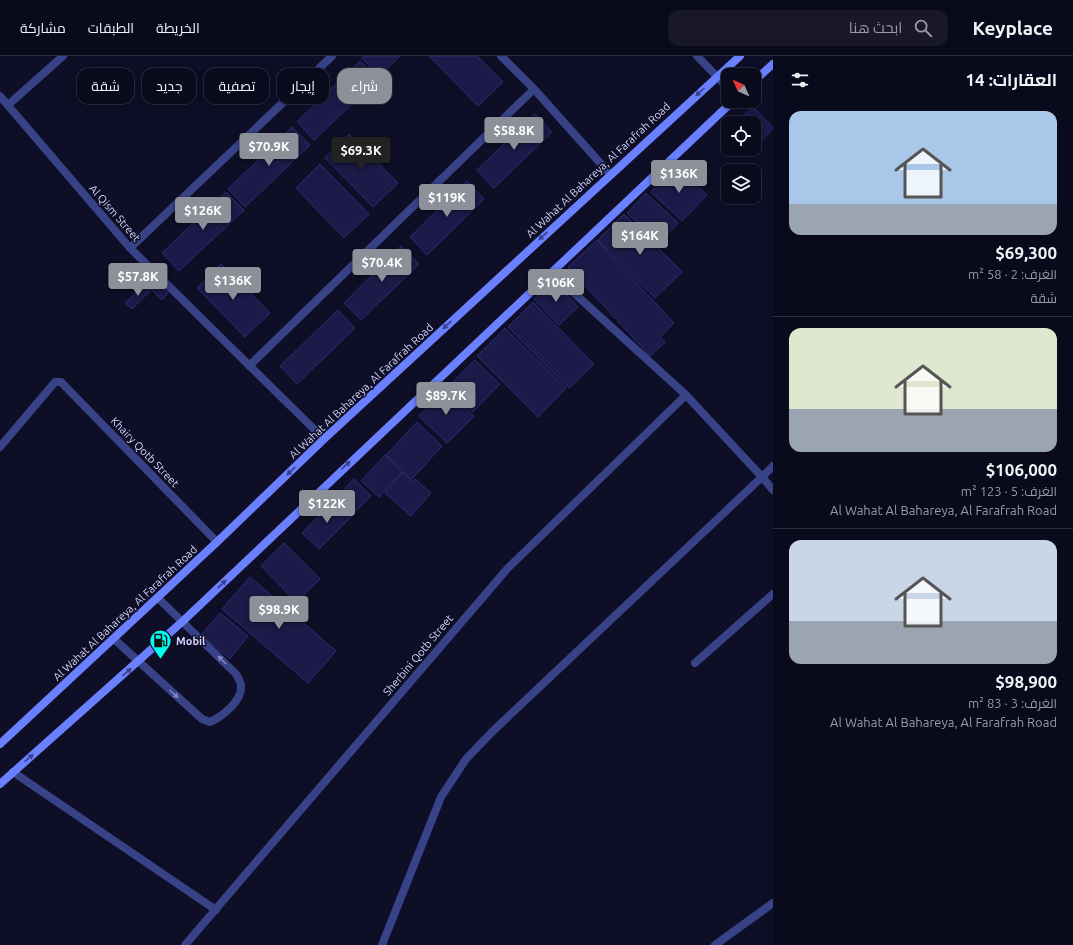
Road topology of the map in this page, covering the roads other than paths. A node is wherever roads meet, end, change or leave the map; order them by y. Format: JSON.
{"nodes":[{"id":1,"x":63,"y":56,"type":"edge"},
{"id":2,"x":332,"y":56,"type":"edge"},
{"id":3,"x":501,"y":56,"type":"edge"},
{"id":4,"x":697,"y":56,"type":"edge"},
{"id":5,"x":740,"y":56,"type":"edge"},
{"id":6,"x":773,"y":64,"type":"edge"},
{"id":7,"x":761,"y":75,"type":"edge"},
{"id":8,"x":717,"y":76,"type":"junction"},
{"id":9,"x":721,"y":80,"type":"edge"},
{"id":10,"x":534,"y":89,"type":"junction"},
{"id":11,"x":0,"y":96,"type":"edge"},
{"id":12,"x":8,"y":105,"type":"junction"},
{"id":13,"x":726,"y":108,"type":"edge"},
{"id":14,"x":610,"y":174,"type":"junction"},
{"id":15,"x":130,"y":248,"type":"junction"},
{"id":16,"x":552,"y":273,"type":"junction"},
{"id":17,"x":249,"y":366,"type":"junction"},
{"id":18,"x":686,"y":395,"type":"junction"},
{"id":19,"x":324,"y":439,"type":"junction"},
{"id":20,"x":0,"y":447,"type":"edge"},
{"id":21,"x":773,"y":466,"type":"edge"},
{"id":22,"x":762,"y":477,"type":"junction"},
{"id":23,"x":773,"y":490,"type":"edge"},
{"id":24,"x":217,"y":542,"type":"junction"},
{"id":25,"x":773,"y":594,"type":"edge"},
{"id":26,"x":158,"y":598,"type":"junction"},
{"id":27,"x":183,"y":621,"type":"junction"},
{"id":28,"x":114,"y":639,"type":"junction"},
{"id":29,"x":138,"y":662,"type":"junction"},
{"id":30,"x":695,"y":663,"type":"dead end"},
{"id":31,"x":0,"y":744,"type":"edge"},
{"id":32,"x":13,"y":772,"type":"junction"},
{"id":33,"x":0,"y":784,"type":"edge"},
{"id":34,"x":773,"y":903,"type":"edge"},
{"id":35,"x":216,"y":910,"type":"junction"},
{"id":36,"x":185,"y":945,"type":"edge"},
{"id":37,"x":382,"y":945,"type":"edge"},
{"id":38,"x":715,"y":945,"type":"edge"}],
"edges":[{"from":1,"to":12,"type":"street"},
{"from":2,"to":15,"type":"street"},
{"from":3,"to":10,"type":"street"},
{"from":4,"to":8,"type":"street"},
{"from":5,"to":8,"type":"main road","name":"Al Wahat Al Bahareya, Al Farafrah Road"},
{"from":6,"to":7,"type":"main road"},
{"from":8,"to":9,"type":"street"},
{"from":8,"to":14,"type":"main road","name":"Al Wahat Al Bahareya, Al Farafrah Road","one_way":true},
{"from":10,"to":14,"type":"street"},
{"from":10,"to":17,"type":"street"},
{"from":11,"to":12,"type":"street","name":"Al Qism Street"},
{"from":12,"to":15,"type":"street","name":"Al Qism Street"},
{"from":13,"to":16,"type":"main road"},
{"from":14,"to":19,"type":"main road","name":"Al Wahat Al Bahareya, Al Farafrah Road","one_way":true},
{"from":15,"to":17,"type":"street","name":"Al Qism Street"},
{"from":16,"to":18,"type":"street"},
{"from":27,"to":16,"type":"main road","one_way":true},
{"from":17,"to":19,"type":"street","name":"Al Qism Street"},
{"from":18,"to":22,"type":"street"},
{"from":18,"to":35,"type":"street","name":"Sherbini Qotb Street"},
{"from":19,"to":24,"type":"main road","name":"Al Wahat Al Bahareya, Al Farafrah Road","one_way":true},
{"from":20,"to":24,"type":"street","name":"Khairy Qotb Street"},
{"from":21,"to":22,"type":"street"},
{"from":22,"to":23,"type":"street"},
{"from":22,"to":37,"type":"street"},
{"from":24,"to":26,"type":"main road","name":"Al Wahat Al Bahareya, Al Farafrah Road"},
{"from":25,"to":30,"type":"street"},
{"from":26,"to":27,"type":"street"},
{"from":26,"to":28,"type":"main road","name":"Al Wahat Al Bahareya, Al Farafrah Road"},
{"from":27,"to":29,"type":"main road"},
{"from":29,"to":27,"type":"street","one_way":true},
{"from":28,"to":29,"type":"street"},
{"from":28,"to":31,"type":"main road","name":"Al Wahat Al Bahareya, Al Farafrah Road"},
{"from":32,"to":29,"type":"main road","one_way":true},
{"from":32,"to":33,"type":"main road"},
{"from":32,"to":35,"type":"street"},
{"from":34,"to":38,"type":"street"},
{"from":35,"to":36,"type":"street","name":"Sherbini Qotb Street"}]}
